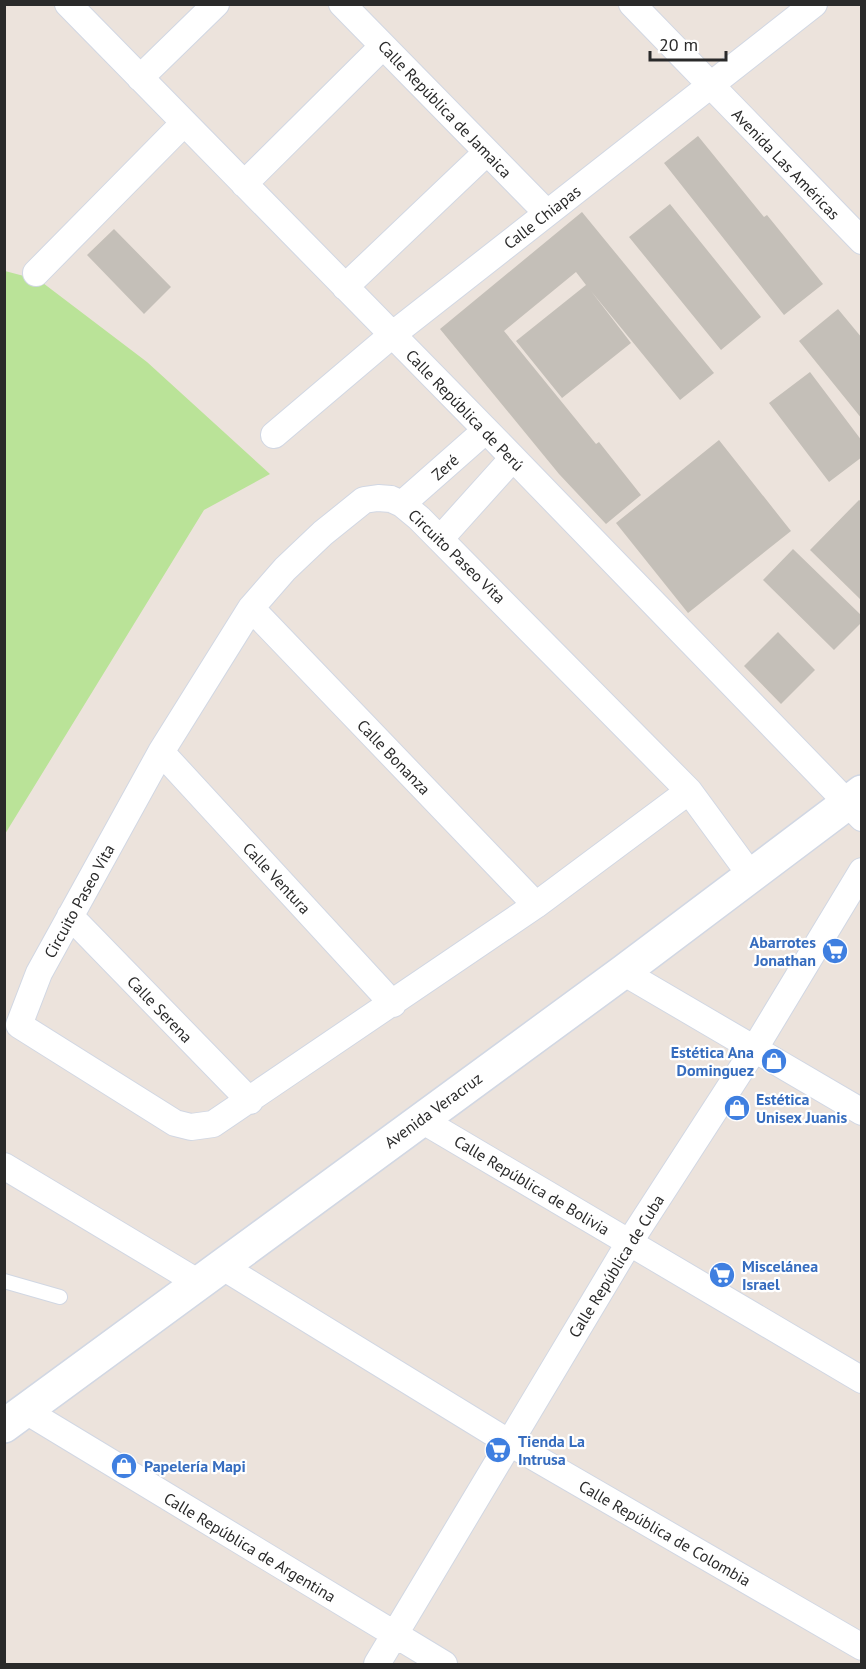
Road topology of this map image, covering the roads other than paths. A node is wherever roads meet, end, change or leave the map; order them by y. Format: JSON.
{"nodes":[{"id":1,"x":68,"y":4,"type":"edge"},
{"id":2,"x":216,"y":4,"type":"edge"},
{"id":3,"x":342,"y":4,"type":"edge"},
{"id":4,"x":632,"y":4,"type":"edge"},
{"id":5,"x":814,"y":4,"type":"edge"},
{"id":6,"x":383,"y":46,"type":"junction"},
{"id":7,"x":140,"y":78,"type":"junction"},
{"id":8,"x":711,"y":86,"type":"junction"},
{"id":9,"x":184,"y":123,"type":"junction"},
{"id":10,"x":487,"y":152,"type":"junction"},
{"id":11,"x":244,"y":184,"type":"junction"},
{"id":12,"x":547,"y":213,"type":"junction"},
{"id":13,"x":861,"y":241,"type":"edge"},
{"id":14,"x":36,"y":273,"type":"dead end"},
{"id":15,"x":345,"y":287,"type":"junction"},
{"id":16,"x":392,"y":335,"type":"junction"},
{"id":17,"x":486,"y":430,"type":"junction"},
{"id":18,"x":274,"y":435,"type":"dead end"},
{"id":19,"x":513,"y":458,"type":"junction"},
{"id":20,"x":402,"y":504,"type":"junction"},
{"id":21,"x":441,"y":538,"type":"junction"},
{"id":22,"x":251,"y":608,"type":"junction"},
{"id":23,"x":161,"y":752,"type":"junction"},
{"id":24,"x":689,"y":791,"type":"junction"},
{"id":25,"x":856,"y":804,"type":"edge"},
{"id":26,"x":861,"y":872,"type":"edge"},
{"id":27,"x":752,"y":877,"type":"junction"},
{"id":28,"x":536,"y":905,"type":"junction"},
{"id":29,"x":70,"y":916,"type":"junction"},
{"id":30,"x":623,"y":972,"type":"junction"},
{"id":31,"x":393,"y":1004,"type":"junction"},
{"id":32,"x":755,"y":1048,"type":"junction"},
{"id":33,"x":249,"y":1101,"type":"junction"},
{"id":34,"x":861,"y":1112,"type":"edge"},
{"id":35,"x":420,"y":1119,"type":"junction"},
{"id":36,"x":4,"y":1166,"type":"edge"},
{"id":37,"x":629,"y":1243,"type":"junction"},
{"id":38,"x":211,"y":1275,"type":"junction"},
{"id":39,"x":4,"y":1281,"type":"edge"},
{"id":40,"x":60,"y":1297,"type":"dead end"},
{"id":41,"x":861,"y":1380,"type":"edge"},
{"id":42,"x":15,"y":1419,"type":"edge"},
{"id":43,"x":508,"y":1442,"type":"junction"},
{"id":44,"x":396,"y":1636,"type":"junction"},
{"id":45,"x":861,"y":1647,"type":"edge"},
{"id":46,"x":376,"y":1665,"type":"edge"},
{"id":47,"x":444,"y":1665,"type":"edge"}],
"edges":[{"from":1,"to":7,"type":"street","name":"Calle República de Perú"},
{"from":2,"to":7,"type":"street"},
{"from":3,"to":6,"type":"street","name":"Calle República de Jamaica"},
{"from":4,"to":8,"type":"street","name":"Avenida Las Américas"},
{"from":5,"to":8,"type":"street","name":"Calle Chiapas"},
{"from":6,"to":10,"type":"street","name":"Calle República de Jamaica"},
{"from":6,"to":11,"type":"street"},
{"from":7,"to":9,"type":"street","name":"Calle República de Perú"},
{"from":8,"to":12,"type":"street","name":"Calle Chiapas"},
{"from":8,"to":13,"type":"street","name":"Avenida Las Américas"},
{"from":9,"to":11,"type":"street","name":"Calle República de Perú"},
{"from":9,"to":14,"type":"street"},
{"from":10,"to":12,"type":"street","name":"Calle República de Jamaica"},
{"from":10,"to":15,"type":"street"},
{"from":11,"to":15,"type":"street","name":"Calle República de Perú"},
{"from":12,"to":16,"type":"street","name":"Calle Chiapas"},
{"from":15,"to":16,"type":"street","name":"Calle República de Perú"},
{"from":16,"to":17,"type":"street","name":"Calle República de Perú"},
{"from":16,"to":18,"type":"street","name":"Calle Chiapas"},
{"from":17,"to":19,"type":"street","name":"Calle República de Perú"},
{"from":17,"to":20,"type":"street","name":"Zeré"},
{"from":19,"to":21,"type":"street"},
{"from":19,"to":25,"type":"street","name":"Calle República de Perú"},
{"from":20,"to":21,"type":"street","name":"Circuito Paseo Vita"},
{"from":20,"to":22,"type":"street","name":"Circuito Paseo Vita"},
{"from":21,"to":24,"type":"street","name":"Circuito Paseo Vita"},
{"from":22,"to":23,"type":"street","name":"Circuito Paseo Vita"},
{"from":22,"to":28,"type":"street","name":"Calle Bonanza"},
{"from":23,"to":29,"type":"street","name":"Circuito Paseo Vita"},
{"from":23,"to":31,"type":"street","name":"Calle Ventura"},
{"from":24,"to":27,"type":"street","name":"Circuito Paseo Vita"},
{"from":24,"to":28,"type":"street","name":"Circuito Paseo Vita"},
{"from":25,"to":27,"type":"street","name":"Avenida Veracruz"},
{"from":26,"to":32,"type":"street","name":"Calle República de Cuba"},
{"from":27,"to":30,"type":"street","name":"Avenida Veracruz"},
{"from":28,"to":31,"type":"street","name":"Circuito Paseo Vita"},
{"from":29,"to":33,"type":"street","name":"Calle Serena"},
{"from":29,"to":33,"type":"street","name":"Circuito Paseo Vita"},
{"from":30,"to":32,"type":"street"},
{"from":30,"to":35,"type":"street","name":"Avenida Veracruz"},
{"from":31,"to":33,"type":"street","name":"Circuito Paseo Vita"},
{"from":32,"to":34,"type":"street"},
{"from":32,"to":37,"type":"street","name":"Calle República de Cuba"},
{"from":35,"to":37,"type":"street","name":"Calle República de Bolivia"},
{"from":35,"to":38,"type":"street","name":"Avenida Veracruz"},
{"from":36,"to":38,"type":"street","name":"Calle República de Colombia"},
{"from":37,"to":41,"type":"street","name":"Calle República de Bolivia"},
{"from":37,"to":43,"type":"street","name":"Calle República de Cuba"},
{"from":38,"to":42,"type":"street","name":"Avenida Veracruz"},
{"from":38,"to":43,"type":"street","name":"Calle República de Colombia"},
{"from":39,"to":40,"type":"lane"},
{"from":42,"to":44,"type":"street","name":"Calle República de Argentina"},
{"from":43,"to":44,"type":"street","name":"Calle República de Cuba"},
{"from":43,"to":45,"type":"street","name":"Calle República de Colombia"},
{"from":44,"to":46,"type":"street","name":"Calle República de Cuba"},
{"from":44,"to":47,"type":"street","name":"Calle República de Argentina"}]}
